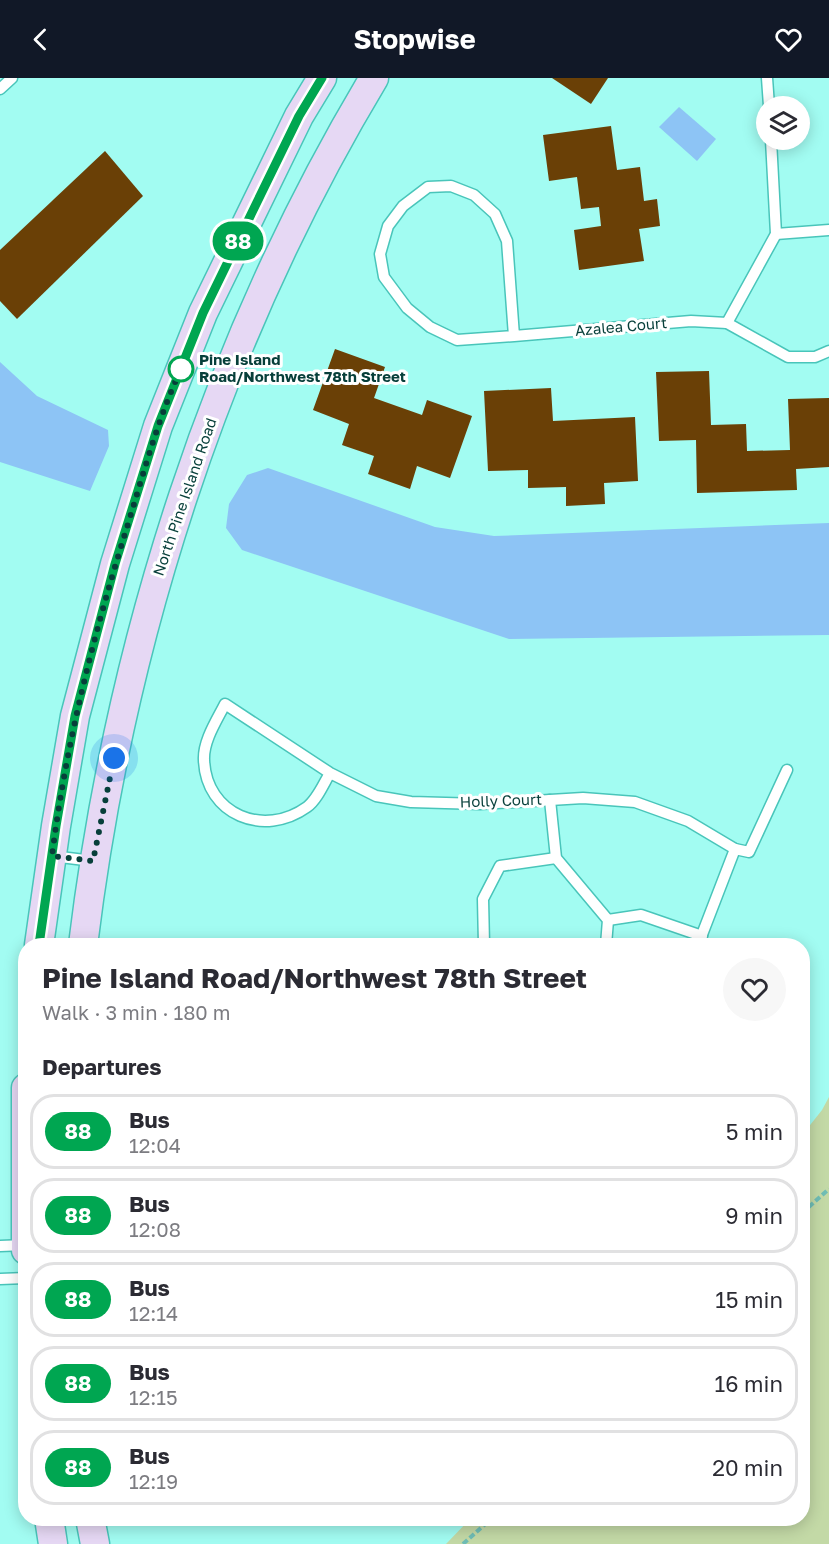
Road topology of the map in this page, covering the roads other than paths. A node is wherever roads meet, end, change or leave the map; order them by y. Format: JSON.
{"nodes":[{"id":1,"x":12,"y":78,"type":"edge"},
{"id":2,"x":374,"y":78,"type":"edge"},
{"id":3,"x":767,"y":78,"type":"edge"},
{"id":4,"x":316,"y":82,"type":"edge"},
{"id":5,"x":0,"y":89,"type":"edge"},
{"id":6,"x":768,"y":96,"type":"edge"},
{"id":7,"x":772,"y":150,"type":"edge"},
{"id":8,"x":829,"y":230,"type":"edge"},
{"id":9,"x":776,"y":234,"type":"junction"},
{"id":10,"x":727,"y":323,"type":"junction"},
{"id":11,"x":514,"y":336,"type":"junction"},
{"id":12,"x":829,"y":351,"type":"edge"},
{"id":13,"x":787,"y":770,"type":"dead end"},
{"id":14,"x":330,"y":773,"type":"junction"},
{"id":15,"x":550,"y":800,"type":"junction"},
{"id":16,"x":735,"y":849,"type":"junction"},
{"id":17,"x":52,"y":856,"type":"junction"},
{"id":18,"x":556,"y":858,"type":"junction"},
{"id":19,"x":93,"y":861,"type":"junction"},
{"id":20,"x":608,"y":920,"type":"junction"},
{"id":21,"x":40,"y":938,"type":"edge"},
{"id":22,"x":83,"y":938,"type":"edge"},
{"id":23,"x":484,"y":938,"type":"edge"},
{"id":24,"x":607,"y":938,"type":"edge"},
{"id":25,"x":695,"y":938,"type":"edge"},
{"id":26,"x":701,"y":938,"type":"edge"},
{"id":27,"x":0,"y":1246,"type":"edge"},
{"id":28,"x":18,"y":1247,"type":"edge"},
{"id":29,"x":18,"y":1278,"type":"edge"},
{"id":30,"x":0,"y":1279,"type":"edge"},
{"id":31,"x":50,"y":1526,"type":"edge"},
{"id":32,"x":92,"y":1526,"type":"edge"},
{"id":33,"x":53,"y":1544,"type":"edge"},
{"id":34,"x":95,"y":1544,"type":"edge"}],
"edges":[{"from":1,"to":5,"type":"lane"},
{"from":2,"to":19,"type":"main road","name":"North Pine Island Road"},
{"from":3,"to":6,"type":"lane"},
{"from":4,"to":17,"type":"main road"},
{"from":7,"to":9,"type":"lane"},
{"from":8,"to":9,"type":"lane"},
{"from":9,"to":10,"type":"lane"},
{"from":10,"to":11,"type":"lane","name":"Azalea Court"},
{"from":10,"to":12,"type":"lane","name":"Azalea Court"},
{"from":11,"to":11,"type":"lane","name":"Azalea Court"},
{"from":13,"to":16,"type":"lane"},
{"from":14,"to":14,"type":"lane","name":"Holly Court"},
{"from":14,"to":15,"type":"lane","name":"Holly Court"},
{"from":15,"to":16,"type":"lane"},
{"from":15,"to":18,"type":"lane","name":"Holly Court"},
{"from":16,"to":26,"type":"lane"},
{"from":17,"to":19,"type":"lane"},
{"from":17,"to":21,"type":"main road"},
{"from":18,"to":20,"type":"lane"},
{"from":18,"to":23,"type":"lane"},
{"from":19,"to":22,"type":"main road","name":"North Pine Island Road"},
{"from":20,"to":24,"type":"lane"},
{"from":20,"to":25,"type":"lane"},
{"from":27,"to":28,"type":"lane"},
{"from":29,"to":30,"type":"lane"},
{"from":31,"to":33,"type":"main road"},
{"from":32,"to":34,"type":"main road"}]}
